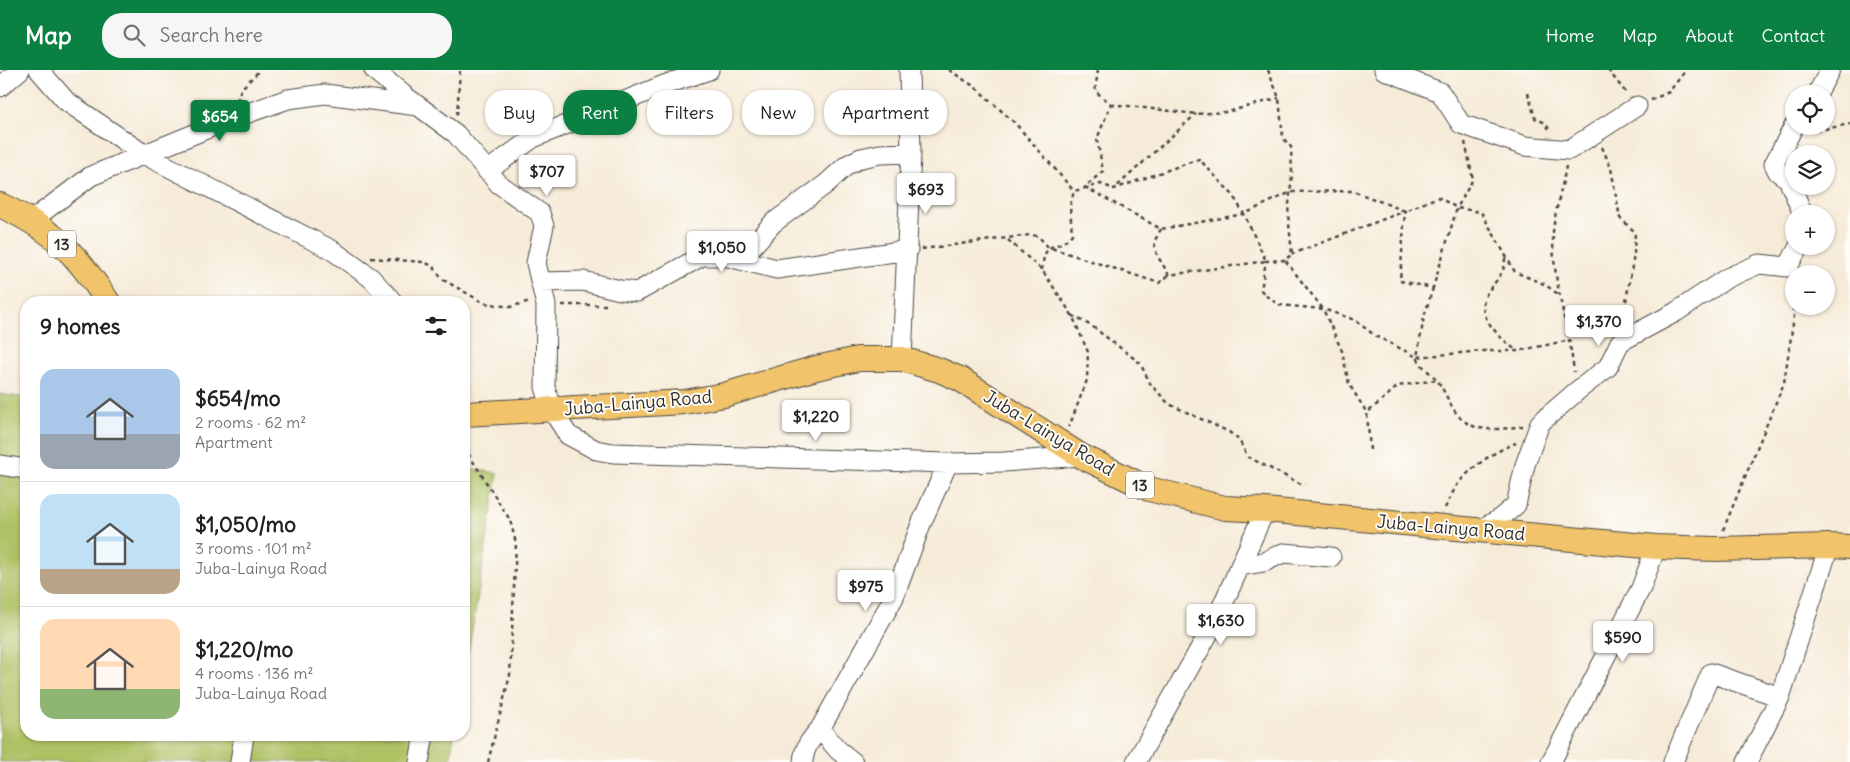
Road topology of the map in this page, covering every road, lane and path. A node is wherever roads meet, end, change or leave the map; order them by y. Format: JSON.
{"nodes":[{"id":1,"x":20,"y":70,"type":"edge"},
{"id":2,"x":39,"y":70,"type":"edge"},
{"id":3,"x":260,"y":70,"type":"edge"},
{"id":4,"x":374,"y":70,"type":"edge"},
{"id":5,"x":460,"y":70,"type":"edge"},
{"id":6,"x":710,"y":70,"type":"edge"},
{"id":7,"x":909,"y":70,"type":"edge"},
{"id":8,"x":949,"y":70,"type":"edge"},
{"id":9,"x":1098,"y":70,"type":"edge"},
{"id":10,"x":1268,"y":70,"type":"edge"},
{"id":11,"x":1384,"y":70,"type":"edge"},
{"id":12,"x":1608,"y":70,"type":"edge"},
{"id":13,"x":1686,"y":70,"type":"edge"},
{"id":14,"x":1830,"y":70,"type":"edge"},
{"id":15,"x":1822,"y":85,"type":"edge"},
{"id":16,"x":0,"y":87,"type":"edge"},
{"id":17,"x":1528,"y":93,"type":"dead end"},
{"id":18,"x":1279,"y":98,"type":"junction"},
{"id":19,"x":1111,"y":104,"type":"junction"},
{"id":20,"x":418,"y":106,"type":"junction"},
{"id":21,"x":1637,"y":106,"type":"junction"},
{"id":22,"x":1196,"y":114,"type":"junction"},
{"id":23,"x":231,"y":118,"type":"junction"},
{"id":24,"x":1461,"y":124,"type":"junction"},
{"id":25,"x":1850,"y":124,"type":"edge"},
{"id":26,"x":1835,"y":126,"type":"edge"},
{"id":27,"x":1593,"y":133,"type":"junction"},
{"id":28,"x":456,"y":134,"type":"junction"},
{"id":29,"x":1789,"y":135,"type":"edge"},
{"id":30,"x":1561,"y":149,"type":"junction"},
{"id":31,"x":912,"y":153,"type":"junction"},
{"id":32,"x":145,"y":155,"type":"junction"},
{"id":33,"x":487,"y":171,"type":"junction"},
{"id":34,"x":1084,"y":187,"type":"junction"},
{"id":35,"x":1114,"y":189,"type":"junction"},
{"id":36,"x":1074,"y":191,"type":"junction"},
{"id":37,"x":1291,"y":192,"type":"junction"},
{"id":38,"x":0,"y":205,"type":"edge"},
{"id":39,"x":1799,"y":205,"type":"edge"},
{"id":40,"x":1457,"y":208,"type":"junction"},
{"id":41,"x":1405,"y":210,"type":"junction"},
{"id":42,"x":1244,"y":214,"type":"junction"},
{"id":43,"x":32,"y":220,"type":"junction"},
{"id":44,"x":1161,"y":229,"type":"junction"},
{"id":45,"x":1008,"y":240,"type":"junction"},
{"id":46,"x":1048,"y":247,"type":"junction"},
{"id":47,"x":908,"y":250,"type":"junction"},
{"id":48,"x":1292,"y":254,"type":"junction"},
{"id":49,"x":1505,"y":256,"type":"junction"},
{"id":50,"x":342,"y":258,"type":"junction"},
{"id":51,"x":741,"y":259,"type":"junction"},
{"id":52,"x":1285,"y":260,"type":"junction"},
{"id":53,"x":1266,"y":261,"type":"junction"},
{"id":54,"x":1785,"y":267,"type":"edge"},
{"id":55,"x":1042,"y":270,"type":"junction"},
{"id":56,"x":1169,"y":275,"type":"junction"},
{"id":57,"x":540,"y":282,"type":"junction"},
{"id":58,"x":1434,"y":288,"type":"junction"},
{"id":59,"x":1558,"y":294,"type":"junction"},
{"id":60,"x":103,"y":296,"type":"edge"},
{"id":61,"x":388,"y":296,"type":"edge"},
{"id":62,"x":546,"y":305,"type":"junction"},
{"id":63,"x":613,"y":305,"type":"dead end"},
{"id":64,"x":1323,"y":309,"type":"junction"},
{"id":65,"x":1072,"y":315,"type":"junction"},
{"id":66,"x":1794,"y":315,"type":"edge"},
{"id":67,"x":1571,"y":340,"type":"junction"},
{"id":68,"x":1620,"y":342,"type":"junction"},
{"id":69,"x":1517,"y":351,"type":"junction"},
{"id":70,"x":1417,"y":357,"type":"junction"},
{"id":71,"x":902,"y":360,"type":"junction"},
{"id":72,"x":1436,"y":380,"type":"junction"},
{"id":73,"x":1576,"y":391,"type":"junction"},
{"id":74,"x":552,"y":410,"type":"junction"},
{"id":75,"x":1367,"y":413,"type":"junction"},
{"id":76,"x":470,"y":414,"type":"edge"},
{"id":77,"x":1540,"y":424,"type":"junction"},
{"id":78,"x":1058,"y":442,"type":"junction"},
{"id":79,"x":1370,"y":450,"type":"dead end"},
{"id":80,"x":470,"y":456,"type":"edge"},
{"id":81,"x":1080,"y":456,"type":"junction"},
{"id":82,"x":948,"y":463,"type":"junction"},
{"id":83,"x":0,"y":465,"type":"edge"},
{"id":84,"x":20,"y":468,"type":"edge"},
{"id":85,"x":1305,"y":484,"type":"dead end"},
{"id":86,"x":1265,"y":510,"type":"junction"},
{"id":87,"x":1431,"y":526,"type":"junction"},
{"id":88,"x":1477,"y":531,"type":"junction"},
{"id":89,"x":1656,"y":547,"type":"junction"},
{"id":90,"x":1840,"y":547,"type":"edge"},
{"id":91,"x":1716,"y":549,"type":"junction"},
{"id":92,"x":1331,"y":557,"type":"dead end"},
{"id":93,"x":1240,"y":566,"type":"junction"},
{"id":94,"x":1780,"y":697,"type":"junction"},
{"id":95,"x":820,"y":729,"type":"junction"},
{"id":96,"x":243,"y":741,"type":"edge"},
{"id":97,"x":423,"y":741,"type":"edge"},
{"id":98,"x":240,"y":762,"type":"edge"},
{"id":99,"x":419,"y":762,"type":"edge"},
{"id":100,"x":488,"y":762,"type":"edge"},
{"id":101,"x":803,"y":762,"type":"edge"},
{"id":102,"x":853,"y":762,"type":"edge"},
{"id":103,"x":1136,"y":762,"type":"edge"},
{"id":104,"x":1551,"y":762,"type":"edge"},
{"id":105,"x":1673,"y":762,"type":"edge"},
{"id":106,"x":1747,"y":762,"type":"edge"}],
"edges":[{"from":1,"to":16,"type":"street"},
{"from":2,"to":32,"type":"street"},
{"from":3,"to":23,"type":"path"},
{"from":4,"to":20,"type":"street"},
{"from":5,"to":28,"type":"path"},
{"from":6,"to":33,"type":"street"},
{"from":7,"to":31,"type":"street"},
{"from":8,"to":36,"type":"path"},
{"from":9,"to":19,"type":"path"},
{"from":10,"to":18,"type":"path"},
{"from":11,"to":24,"type":"street"},
{"from":12,"to":21,"type":"path"},
{"from":13,"to":21,"type":"path"},
{"from":14,"to":15,"type":"street"},
{"from":17,"to":30,"type":"path"},
{"from":18,"to":22,"type":"path"},
{"from":18,"to":37,"type":"path"},
{"from":19,"to":22,"type":"path"},
{"from":19,"to":34,"type":"path"},
{"from":20,"to":23,"type":"street"},
{"from":20,"to":28,"type":"street"},
{"from":21,"to":27,"type":"street"},
{"from":22,"to":35,"type":"path"},
{"from":23,"to":32,"type":"street"},
{"from":24,"to":30,"type":"street"},
{"from":24,"to":40,"type":"path"},
{"from":25,"to":26,"type":"path"},
{"from":27,"to":30,"type":"street"},
{"from":27,"to":68,"type":"path"},
{"from":28,"to":33,"type":"street"},
{"from":29,"to":39,"type":"street"},
{"from":30,"to":59,"type":"path"},
{"from":31,"to":47,"type":"street"},
{"from":31,"to":51,"type":"street"},
{"from":32,"to":43,"type":"street"},
{"from":32,"to":50,"type":"street"},
{"from":33,"to":57,"type":"street"},
{"from":34,"to":35,"type":"path"},
{"from":34,"to":36,"type":"path"},
{"from":34,"to":44,"type":"path"},
{"from":35,"to":42,"type":"path"},
{"from":36,"to":46,"type":"path"},
{"from":37,"to":41,"type":"path"},
{"from":37,"to":42,"type":"path"},
{"from":37,"to":48,"type":"path"},
{"from":38,"to":43,"type":"main road","number":"13"},
{"from":40,"to":41,"type":"path"},
{"from":40,"to":49,"type":"path"},
{"from":40,"to":58,"type":"path"},
{"from":41,"to":48,"type":"path"},
{"from":41,"to":58,"type":"path"},
{"from":42,"to":44,"type":"path"},
{"from":42,"to":53,"type":"path"},
{"from":43,"to":60,"type":"main road","number":"13"},
{"from":44,"to":56,"type":"path"},
{"from":45,"to":46,"type":"path"},
{"from":45,"to":47,"type":"path"},
{"from":45,"to":55,"type":"path"},
{"from":46,"to":55,"type":"path"},
{"from":46,"to":56,"type":"path"},
{"from":47,"to":51,"type":"street"},
{"from":47,"to":71,"type":"street"},
{"from":48,"to":52,"type":"path"},
{"from":49,"to":59,"type":"path"},
{"from":49,"to":69,"type":"path"},
{"from":50,"to":61,"type":"street"},
{"from":50,"to":62,"type":"path"},
{"from":51,"to":57,"type":"street"},
{"from":52,"to":53,"type":"path"},
{"from":52,"to":64,"type":"path"},
{"from":53,"to":56,"type":"path"},
{"from":53,"to":64,"type":"path"},
{"from":54,"to":68,"type":"street"},
{"from":55,"to":65,"type":"path"},
{"from":57,"to":62,"type":"street"},
{"from":58,"to":70,"type":"path"},
{"from":59,"to":67,"type":"path"},
{"from":62,"to":63,"type":"path"},
{"from":62,"to":74,"type":"street"},
{"from":64,"to":70,"type":"path"},
{"from":64,"to":75,"type":"path"},
{"from":65,"to":78,"type":"path"},
{"from":65,"to":85,"type":"path"},
{"from":66,"to":91,"type":"path"},
{"from":67,"to":69,"type":"path"},
{"from":67,"to":73,"type":"path"},
{"from":68,"to":73,"type":"street"},
{"from":69,"to":70,"type":"path"},
{"from":70,"to":72,"type":"path"},
{"from":71,"to":74,"type":"main road","name":"Juba-Lainya Road","number":"13"},
{"from":71,"to":78,"type":"main road","name":"Juba-Lainya Road","number":"13"},
{"from":72,"to":75,"type":"path"},
{"from":72,"to":77,"type":"path"},
{"from":73,"to":77,"type":"street"},
{"from":74,"to":76,"type":"main road","name":"Juba-Lainya Road","number":"13"},
{"from":74,"to":82,"type":"street"},
{"from":75,"to":79,"type":"path"},
{"from":77,"to":87,"type":"path"},
{"from":77,"to":88,"type":"street"},
{"from":78,"to":81,"type":"main road","name":"Juba-Lainya Road","number":"13"},
{"from":80,"to":100,"type":"path"},
{"from":81,"to":82,"type":"street"},
{"from":81,"to":86,"type":"main road","name":"Juba-Lainya Road","number":"13"},
{"from":82,"to":95,"type":"street"},
{"from":83,"to":84,"type":"street"},
{"from":86,"to":87,"type":"main road","name":"Juba-Lainya Road","number":"13"},
{"from":86,"to":93,"type":"street"},
{"from":87,"to":88,"type":"main road","name":"Juba-Lainya Road","number":"13"},
{"from":88,"to":89,"type":"main road","name":"Juba-Lainya Road","number":"13"},
{"from":89,"to":91,"type":"main road","name":"Juba-Lainya Road","number":"13"},
{"from":89,"to":104,"type":"street"},
{"from":90,"to":91,"type":"main road","name":"Juba-Lainya Road","number":"13"},
{"from":90,"to":94,"type":"street"},
{"from":92,"to":93,"type":"street"},
{"from":93,"to":103,"type":"street"},
{"from":94,"to":105,"type":"street"},
{"from":94,"to":106,"type":"street"},
{"from":95,"to":101,"type":"street"},
{"from":95,"to":102,"type":"street"},
{"from":96,"to":98,"type":"street"},
{"from":97,"to":99,"type":"street"}]}
